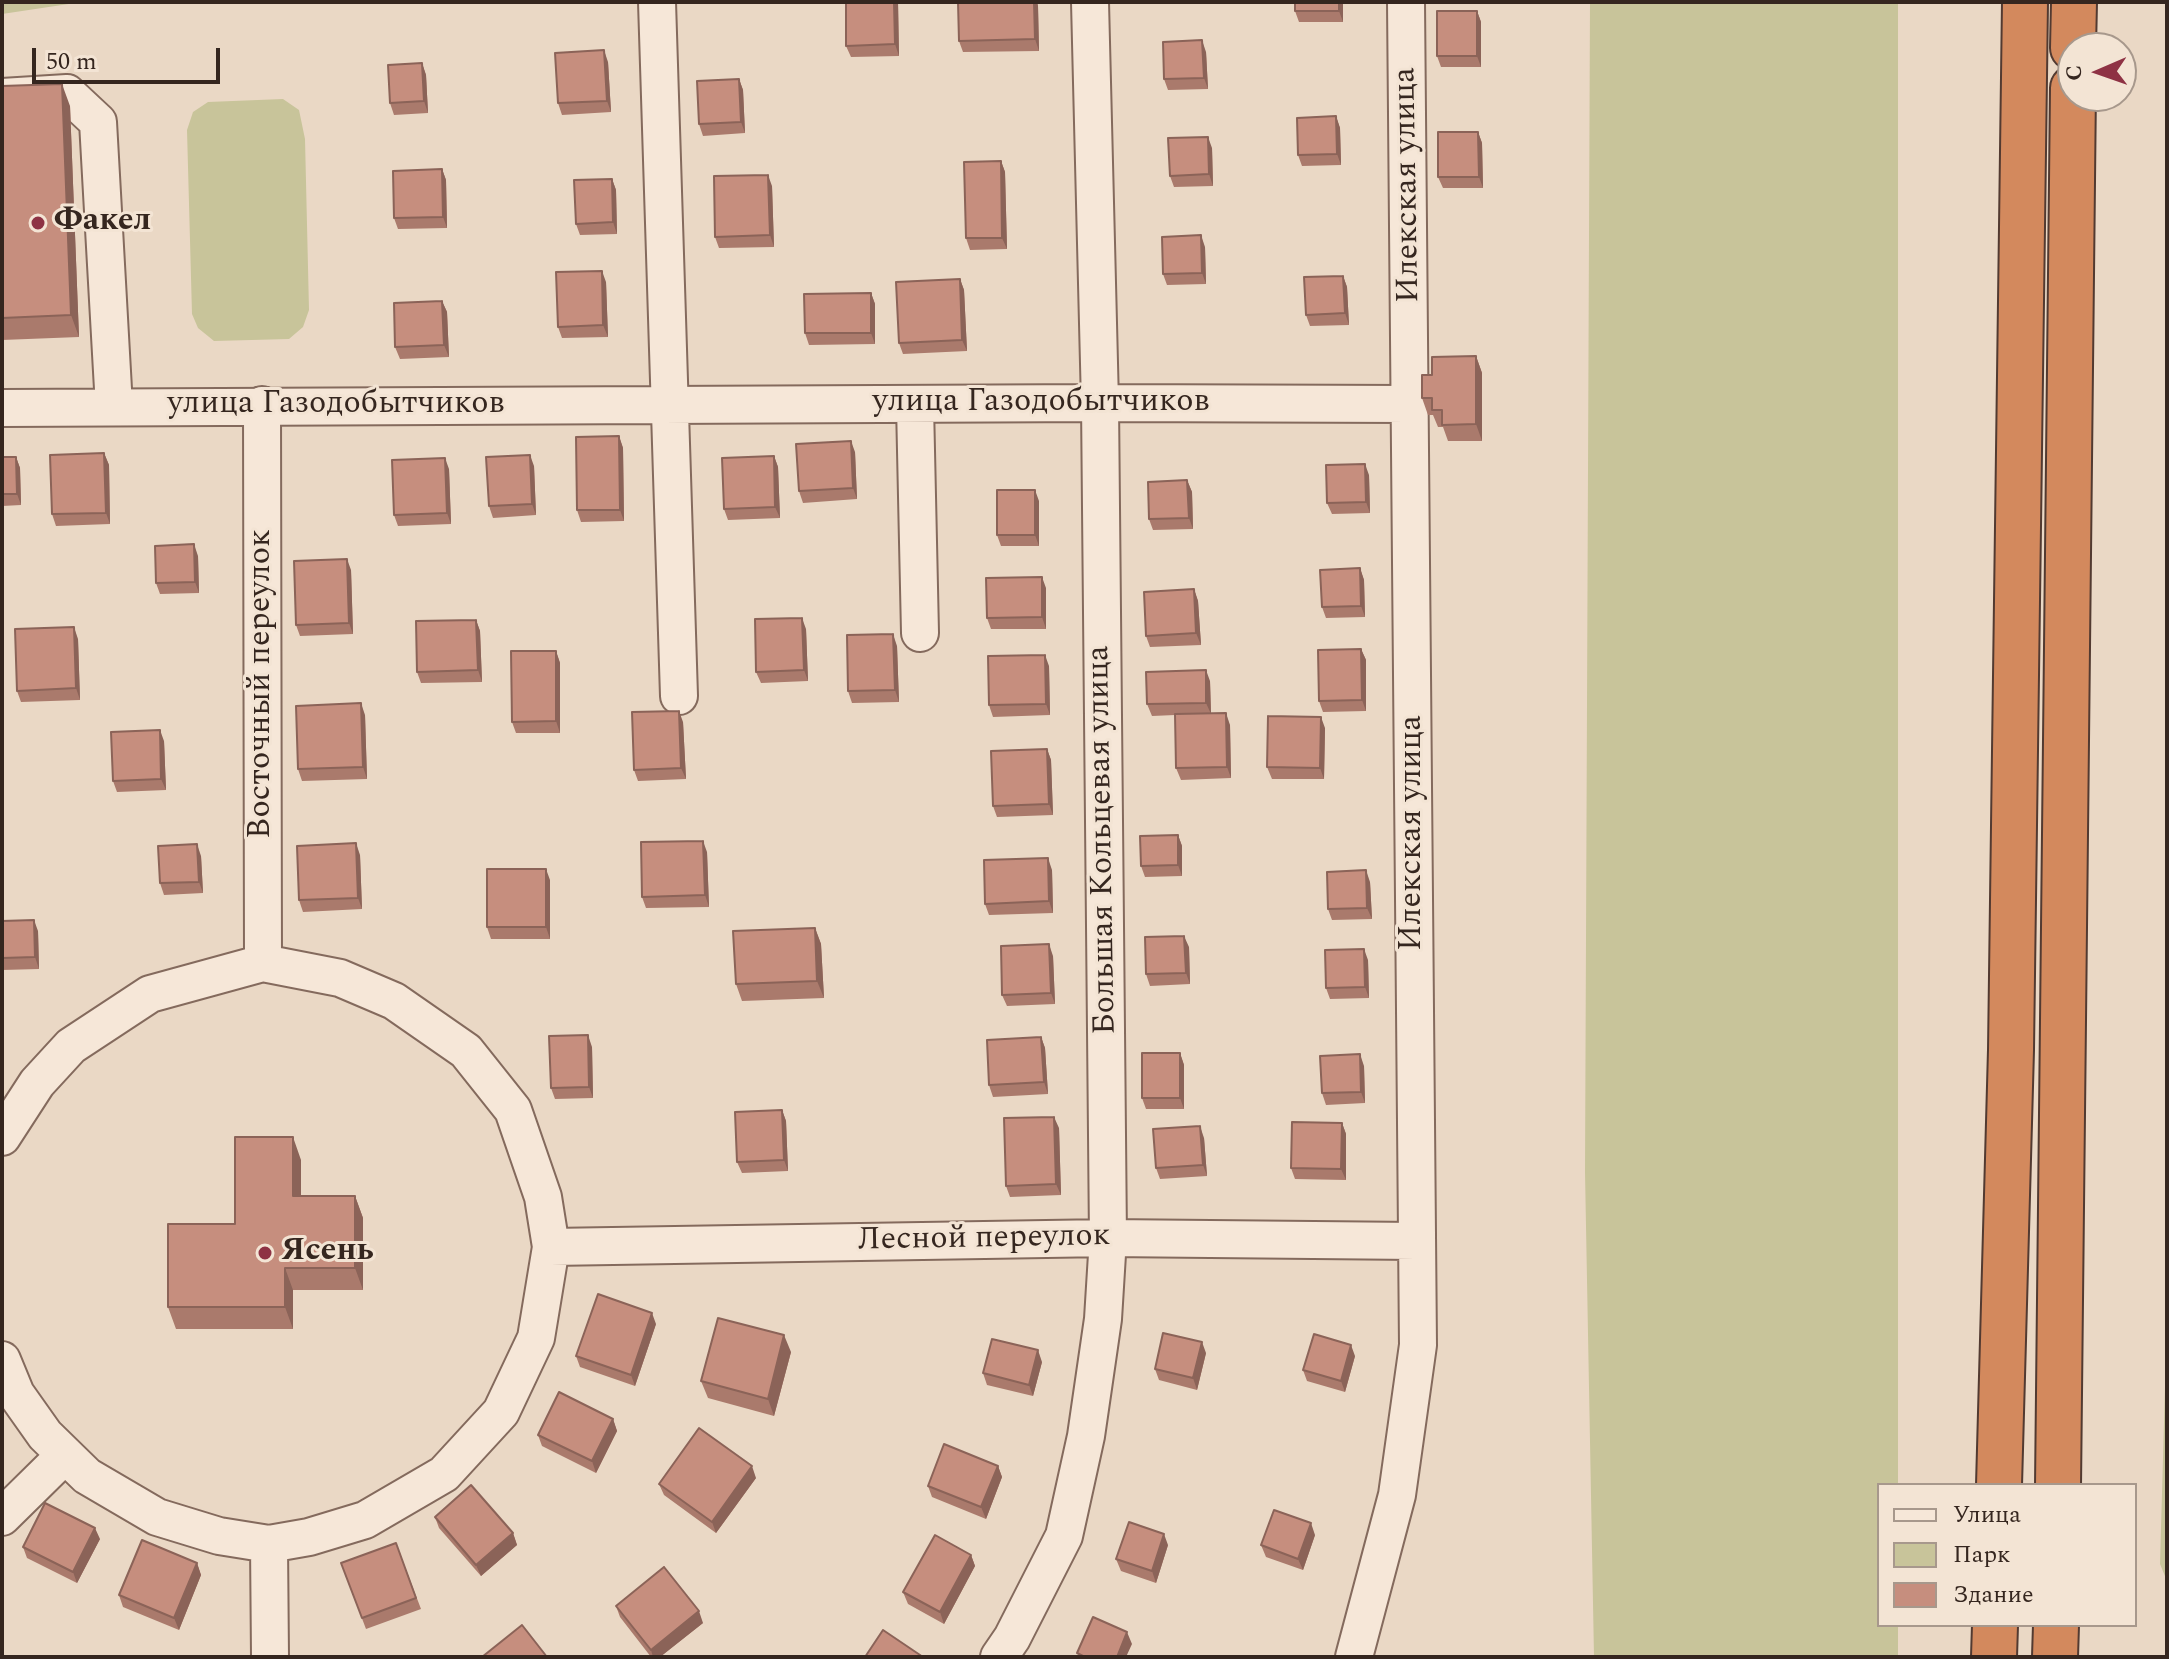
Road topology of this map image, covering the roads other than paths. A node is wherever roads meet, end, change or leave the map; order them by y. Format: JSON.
{"nodes":[{"id":1,"x":657,"y":2,"type":"edge"},
{"id":2,"x":1090,"y":2,"type":"edge"},
{"id":3,"x":1406,"y":2,"type":"edge"},
{"id":4,"x":2025,"y":2,"type":"edge"},
{"id":5,"x":2074,"y":2,"type":"edge"},
{"id":6,"x":2073,"y":32,"type":"edge"},
{"id":7,"x":2,"y":97,"type":"edge"},
{"id":8,"x":2073,"y":112,"type":"edge"},
{"id":9,"x":1100,"y":403,"type":"junction"},
{"id":10,"x":1411,"y":404,"type":"junction"},
{"id":11,"x":262,"y":405,"type":"junction"},
{"id":12,"x":915,"y":405,"type":"junction"},
{"id":13,"x":670,"y":406,"type":"junction"},
{"id":14,"x":114,"y":407,"type":"junction"},
{"id":15,"x":2,"y":408,"type":"edge"},
{"id":16,"x":920,"y":633,"type":"dead end"},
{"id":17,"x":679,"y":696,"type":"dead end"},
{"id":18,"x":263,"y":963,"type":"junction"},
{"id":19,"x":2,"y":1137,"type":"edge"},
{"id":20,"x":1108,"y":1238,"type":"junction"},
{"id":21,"x":1416,"y":1241,"type":"junction"},
{"id":22,"x":551,"y":1247,"type":"junction"},
{"id":23,"x":2,"y":1360,"type":"edge"},
{"id":24,"x":65,"y":1455,"type":"junction"},
{"id":25,"x":1999,"y":1483,"type":"edge"},
{"id":26,"x":2058,"y":1483,"type":"edge"},
{"id":27,"x":2,"y":1517,"type":"edge"},
{"id":28,"x":269,"y":1544,"type":"junction"},
{"id":29,"x":1995,"y":1627,"type":"edge"},
{"id":30,"x":2056,"y":1627,"type":"edge"},
{"id":31,"x":270,"y":1657,"type":"edge"},
{"id":32,"x":999,"y":1657,"type":"edge"},
{"id":33,"x":1354,"y":1657,"type":"edge"},
{"id":34,"x":1994,"y":1657,"type":"edge"},
{"id":35,"x":2055,"y":1657,"type":"edge"}],
"edges":[{"from":1,"to":13,"type":"street"},
{"from":2,"to":9,"type":"street","name":"Большая Кольцевая улица"},
{"from":3,"to":10,"type":"street","name":"Илекская улица"},
{"from":4,"to":25,"type":"highway"},
{"from":5,"to":6,"type":"highway"},
{"from":7,"to":14,"type":"street"},
{"from":8,"to":26,"type":"highway"},
{"from":9,"to":10,"type":"street","name":"улица Газодобытчиков"},
{"from":9,"to":12,"type":"street","name":"улица Газодобытчиков"},
{"from":9,"to":20,"type":"street","name":"Большая Кольцевая улица"},
{"from":10,"to":21,"type":"street","name":"Илекская улица"},
{"from":11,"to":13,"type":"street","name":"улица Газодобытчиков"},
{"from":11,"to":14,"type":"street","name":"улица Газодобытчиков"},
{"from":11,"to":18,"type":"street","name":"Восточный переулок"},
{"from":12,"to":13,"type":"street","name":"улица Газодобытчиков"},
{"from":12,"to":16,"type":"street"},
{"from":13,"to":17,"type":"street"},
{"from":14,"to":15,"type":"street","name":"улица Газодобытчиков"},
{"from":18,"to":19,"type":"street"},
{"from":18,"to":22,"type":"street"},
{"from":20,"to":21,"type":"street","name":"Лесной переулок"},
{"from":20,"to":22,"type":"street","name":"Лесной переулок"},
{"from":20,"to":32,"type":"street","name":"Большая Кольцевая улица"},
{"from":21,"to":33,"type":"street","name":"Илекская улица"},
{"from":22,"to":28,"type":"street"},
{"from":23,"to":24,"type":"street"},
{"from":24,"to":27,"type":"street"},
{"from":24,"to":28,"type":"street"},
{"from":28,"to":31,"type":"street"},
{"from":29,"to":34,"type":"highway"},
{"from":30,"to":35,"type":"highway"}]}
